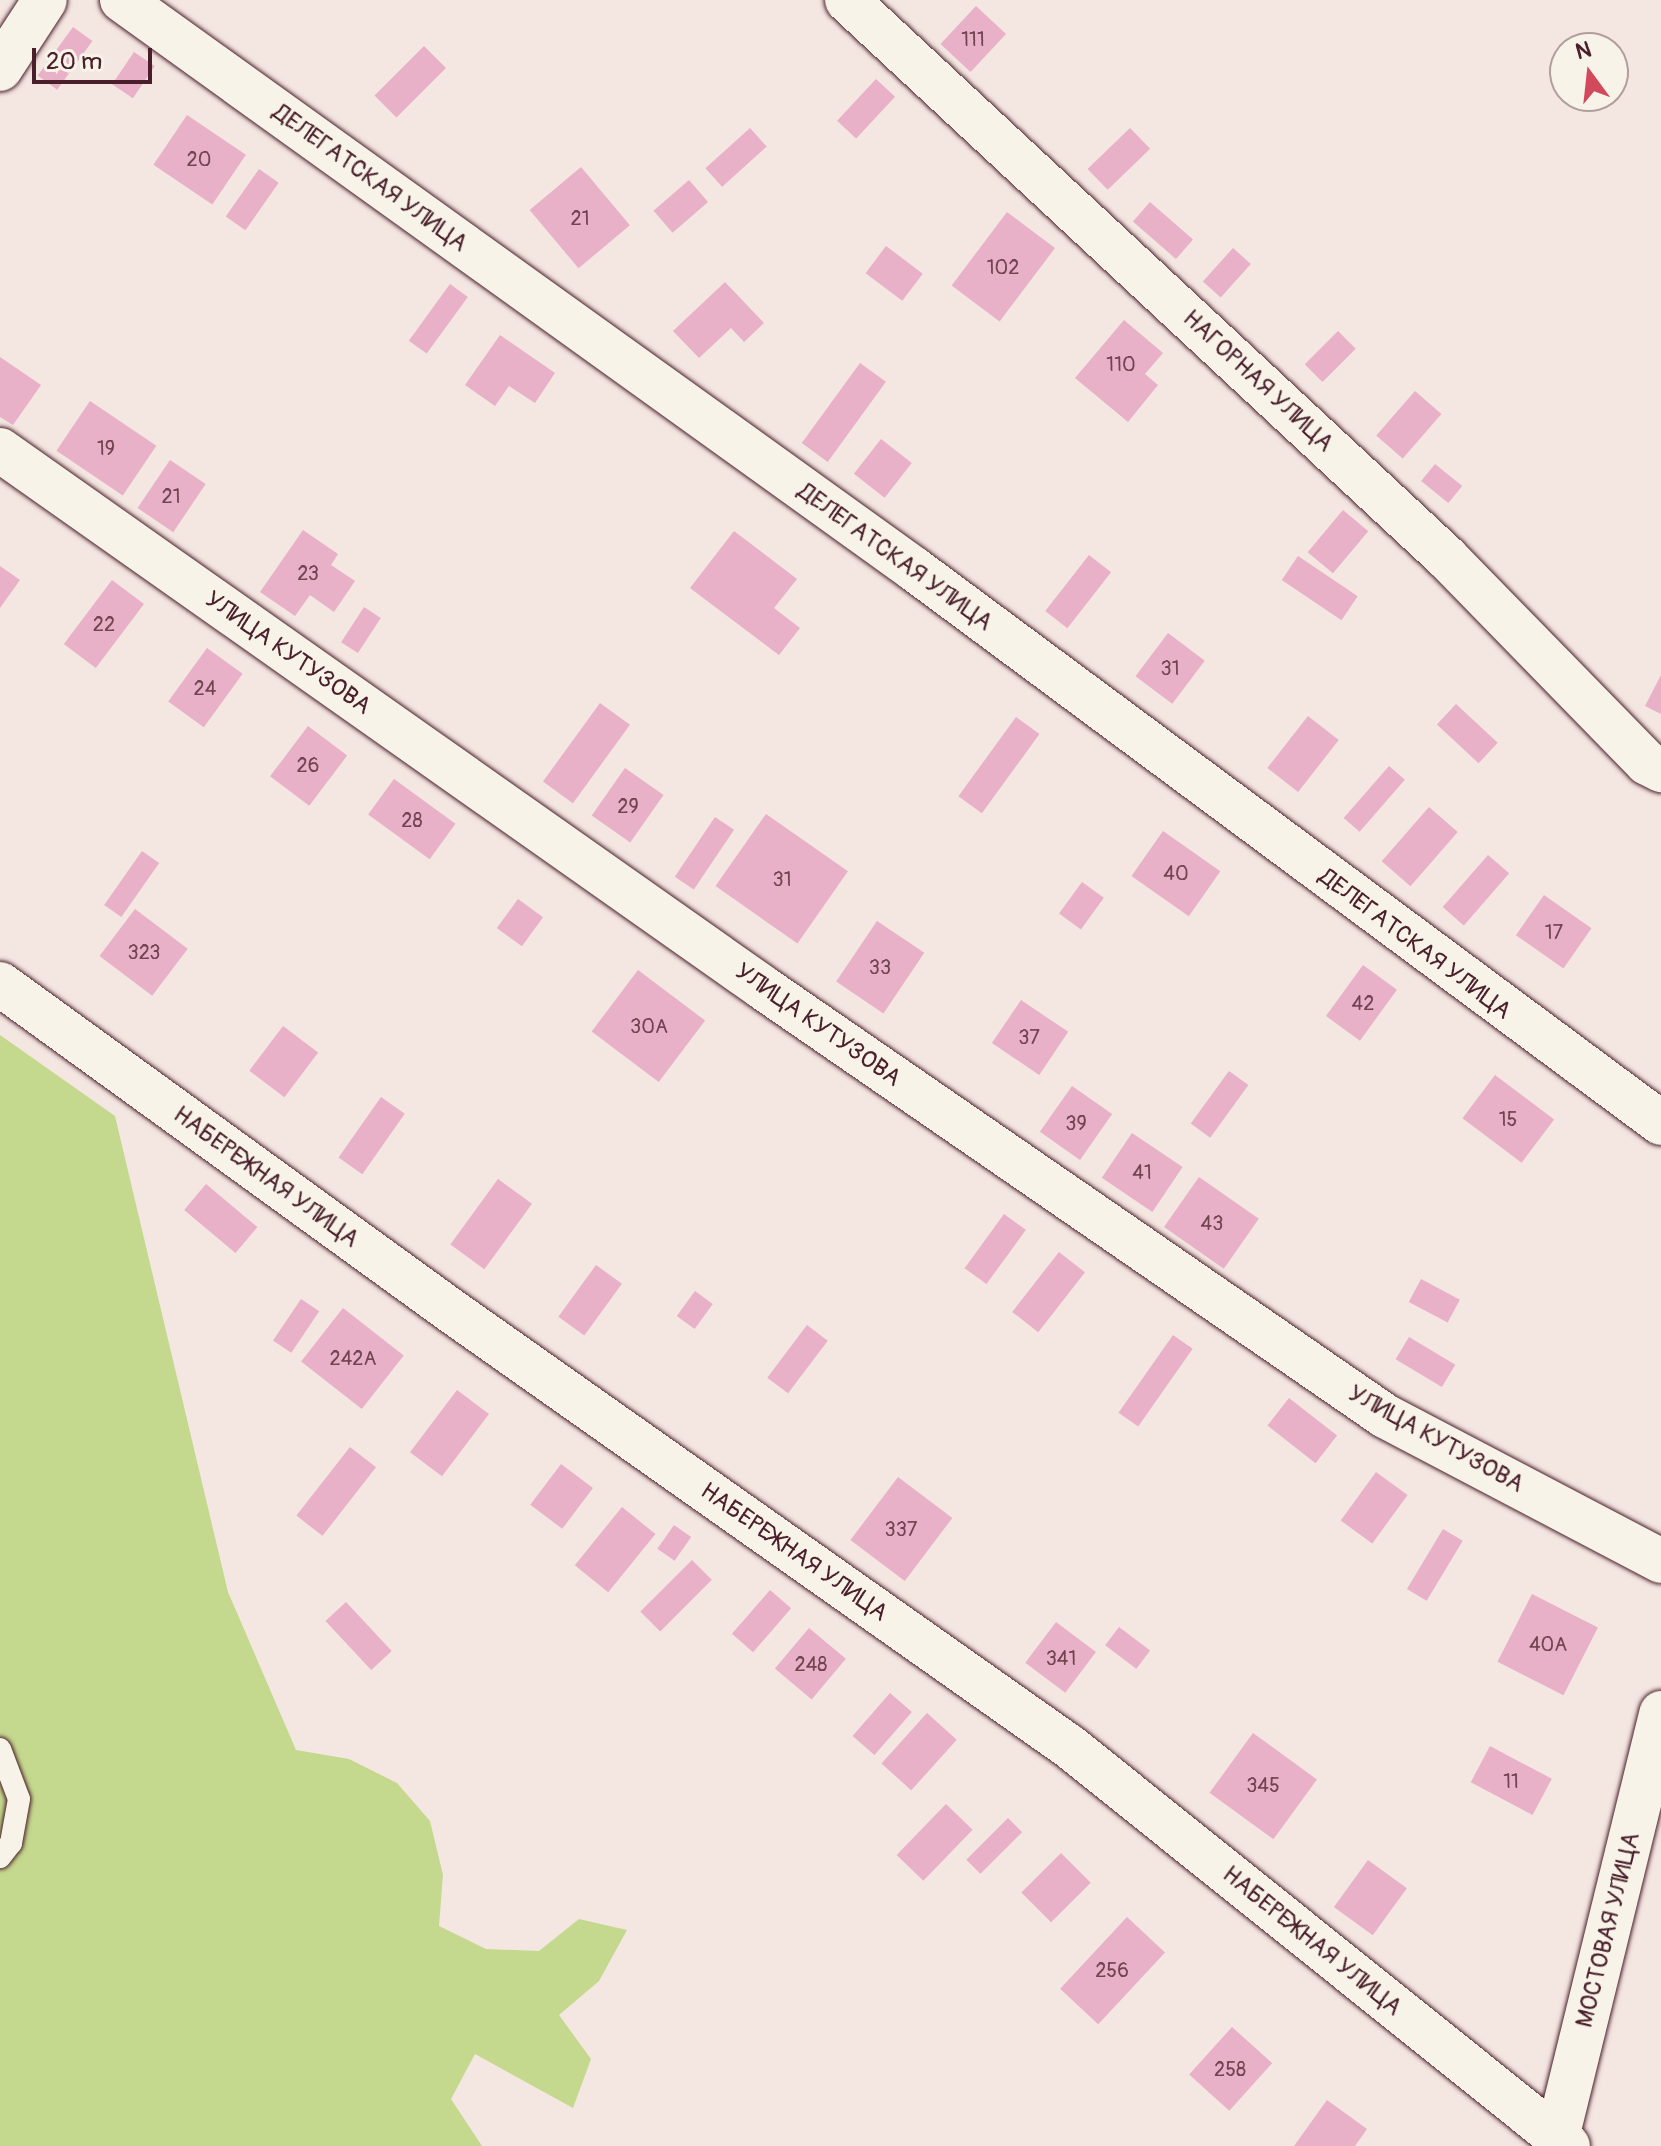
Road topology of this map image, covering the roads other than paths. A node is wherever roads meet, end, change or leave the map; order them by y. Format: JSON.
{"nodes":[{"id":1,"x":45,"y":0,"type":"edge"},
{"id":2,"x":122,"y":0,"type":"edge"},
{"id":3,"x":847,"y":0,"type":"edge"},
{"id":4,"x":0,"y":69,"type":"edge"},
{"id":5,"x":0,"y":450,"type":"edge"},
{"id":6,"x":1661,"y":770,"type":"edge"},
{"id":7,"x":0,"y":984,"type":"edge"},
{"id":8,"x":1661,"y":1123,"type":"edge"},
{"id":9,"x":1661,"y":1561,"type":"edge"},
{"id":10,"x":1661,"y":1713,"type":"edge"},
{"id":11,"x":0,"y":1749,"type":"edge"},
{"id":12,"x":0,"y":1857,"type":"edge"},
{"id":13,"x":1560,"y":2143,"type":"edge"}],
"edges":[{"from":1,"to":4,"type":"street"},
{"from":2,"to":8,"type":"street","name":"ДЕЛЕГАТСКАЯ УЛИЦА"},
{"from":3,"to":6,"type":"street","name":"НАГОРНАЯ УЛИЦА"},
{"from":5,"to":9,"type":"street","name":"УЛИЦА КУТУЗОВА"},
{"from":7,"to":13,"type":"street","name":"НАБЕРЕЖНАЯ УЛИЦА"},
{"from":10,"to":13,"type":"street","name":"МОСТОВАЯ УЛИЦА"},
{"from":11,"to":12,"type":"lane"}]}
